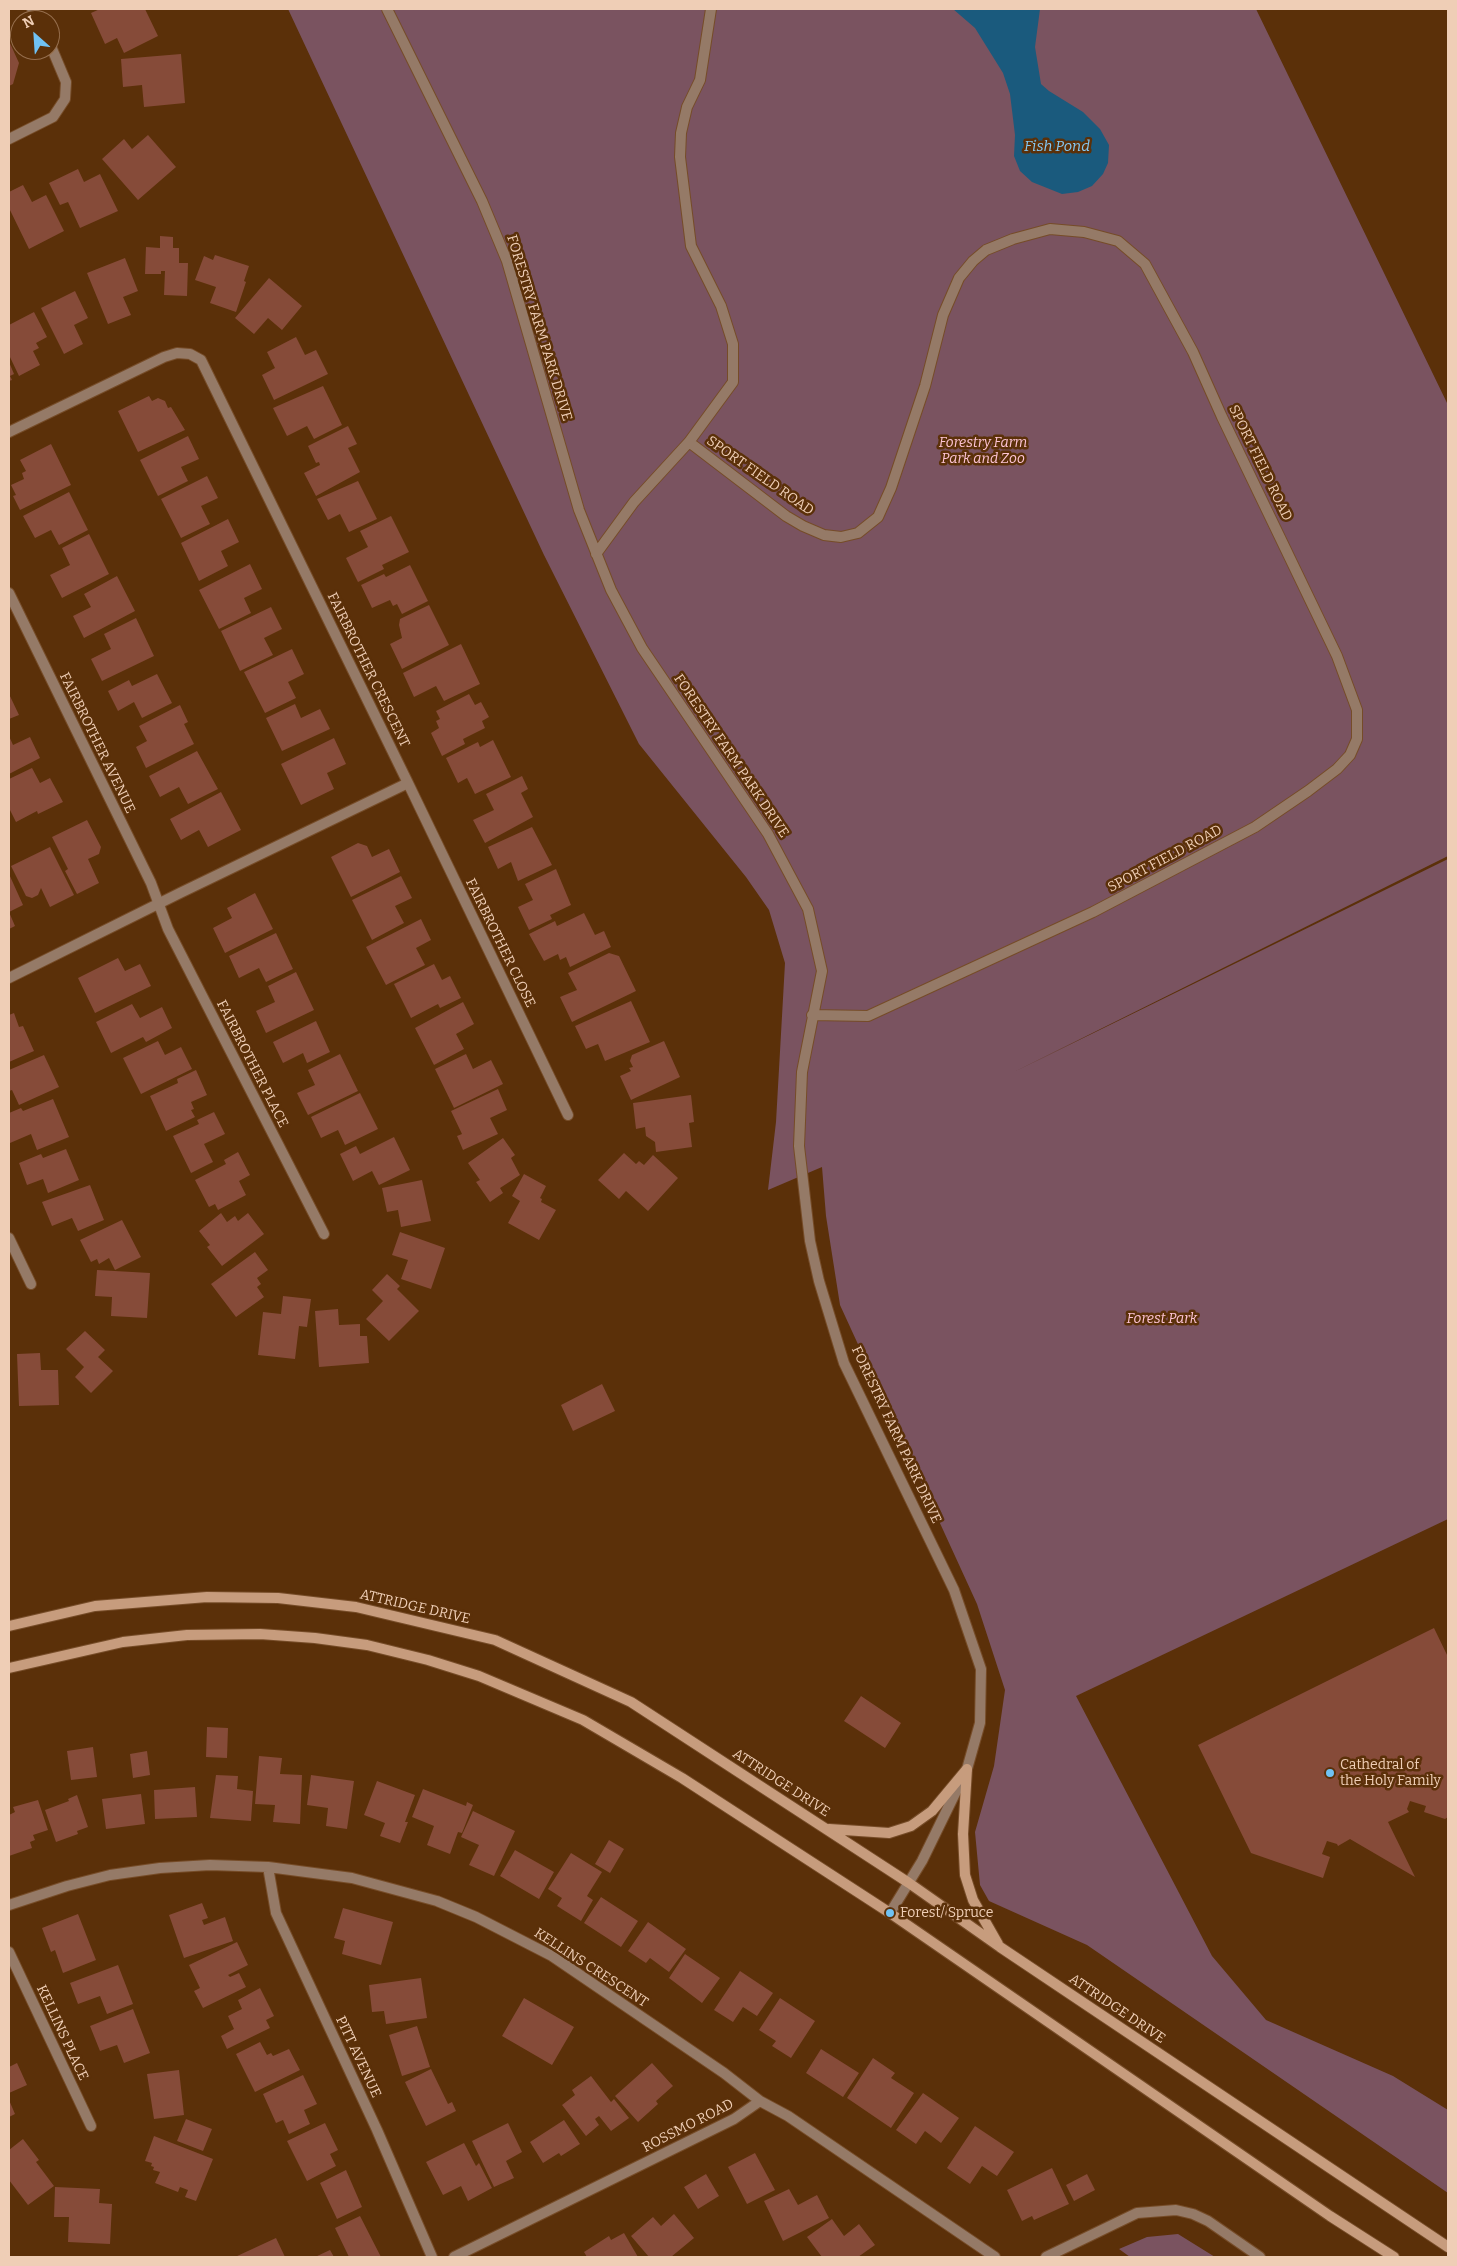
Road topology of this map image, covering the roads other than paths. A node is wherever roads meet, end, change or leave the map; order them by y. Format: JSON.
{"nodes":[{"id":1,"x":387,"y":9,"type":"edge"},
{"id":2,"x":711,"y":9,"type":"edge"},
{"id":3,"x":57,"y":60,"type":"edge"},
{"id":4,"x":9,"y":139,"type":"edge"},
{"id":5,"x":9,"y":432,"type":"edge"},
{"id":6,"x":689,"y":442,"type":"junction"},
{"id":7,"x":596,"y":554,"type":"junction"},
{"id":8,"x":9,"y":593,"type":"edge"},
{"id":9,"x":408,"y":783,"type":"junction"},
{"id":10,"x":159,"y":905,"type":"junction"},
{"id":11,"x":9,"y":978,"type":"edge"},
{"id":12,"x":812,"y":1015,"type":"junction"},
{"id":13,"x":568,"y":1115,"type":"dead end"},
{"id":14,"x":324,"y":1234,"type":"dead end"},
{"id":15,"x":9,"y":1238,"type":"edge"},
{"id":16,"x":31,"y":1284,"type":"dead end"},
{"id":17,"x":9,"y":1626,"type":"edge"},
{"id":18,"x":9,"y":1668,"type":"edge"},
{"id":19,"x":967,"y":1769,"type":"junction"},
{"id":20,"x":828,"y":1829,"type":"junction"},
{"id":21,"x":268,"y":1867,"type":"junction"},
{"id":22,"x":909,"y":1883,"type":"junction"},
{"id":23,"x":9,"y":1905,"type":"edge"},
{"id":24,"x":890,"y":1914,"type":"junction"},
{"id":25,"x":1000,"y":1947,"type":"junction"},
{"id":26,"x":9,"y":1952,"type":"edge"},
{"id":27,"x":760,"y":2101,"type":"junction"},
{"id":28,"x":91,"y":2126,"type":"dead end"},
{"id":29,"x":1448,"y":2248,"type":"edge"},
{"id":30,"x":432,"y":2257,"type":"edge"},
{"id":31,"x":454,"y":2257,"type":"edge"},
{"id":32,"x":995,"y":2257,"type":"edge"},
{"id":33,"x":1046,"y":2257,"type":"edge"},
{"id":34,"x":1260,"y":2257,"type":"edge"},
{"id":35,"x":1394,"y":2257,"type":"edge"}],
"edges":[{"from":1,"to":7,"type":"street","name":"FORESTRY FARM PARK DRIVE"},
{"from":2,"to":6,"type":"street"},
{"from":3,"to":4,"type":"street"},
{"from":5,"to":9,"type":"street","name":"FAIRBROTHER CRESCENT"},
{"from":6,"to":7,"type":"street"},
{"from":6,"to":12,"type":"street","name":"SPORT FIELD ROAD"},
{"from":7,"to":12,"type":"street","name":"FORESTRY FARM PARK DRIVE"},
{"from":8,"to":10,"type":"street","name":"FAIRBROTHER AVENUE"},
{"from":9,"to":10,"type":"street"},
{"from":9,"to":13,"type":"street","name":"FAIRBROTHER CLOSE"},
{"from":10,"to":11,"type":"street"},
{"from":10,"to":14,"type":"street","name":"FAIRBROTHER PLACE"},
{"from":12,"to":19,"type":"street","name":"FORESTRY FARM PARK DRIVE"},
{"from":15,"to":16,"type":"street"},
{"from":17,"to":20,"type":"main road","name":"ATTRIDGE DRIVE"},
{"from":18,"to":24,"type":"main road"},
{"from":19,"to":20,"type":"main road"},
{"from":19,"to":22,"type":"street","name":"FORESTRY FARM PARK DRIVE"},
{"from":19,"to":25,"type":"main road"},
{"from":20,"to":22,"type":"main road","name":"ATTRIDGE DRIVE"},
{"from":21,"to":23,"type":"street","name":"KELLINS CRESCENT"},
{"from":21,"to":27,"type":"street","name":"KELLINS CRESCENT"},
{"from":21,"to":30,"type":"street","name":"PITT AVENUE"},
{"from":22,"to":24,"type":"street","name":"FORESTRY FARM PARK DRIVE"},
{"from":22,"to":25,"type":"main road","name":"ATTRIDGE DRIVE"},
{"from":24,"to":35,"type":"main road"},
{"from":25,"to":29,"type":"main road","name":"ATTRIDGE DRIVE"},
{"from":26,"to":28,"type":"street","name":"KELLINS PLACE"},
{"from":27,"to":31,"type":"street","name":"ROSSMO ROAD"},
{"from":27,"to":32,"type":"street"},
{"from":33,"to":34,"type":"street"}]}
